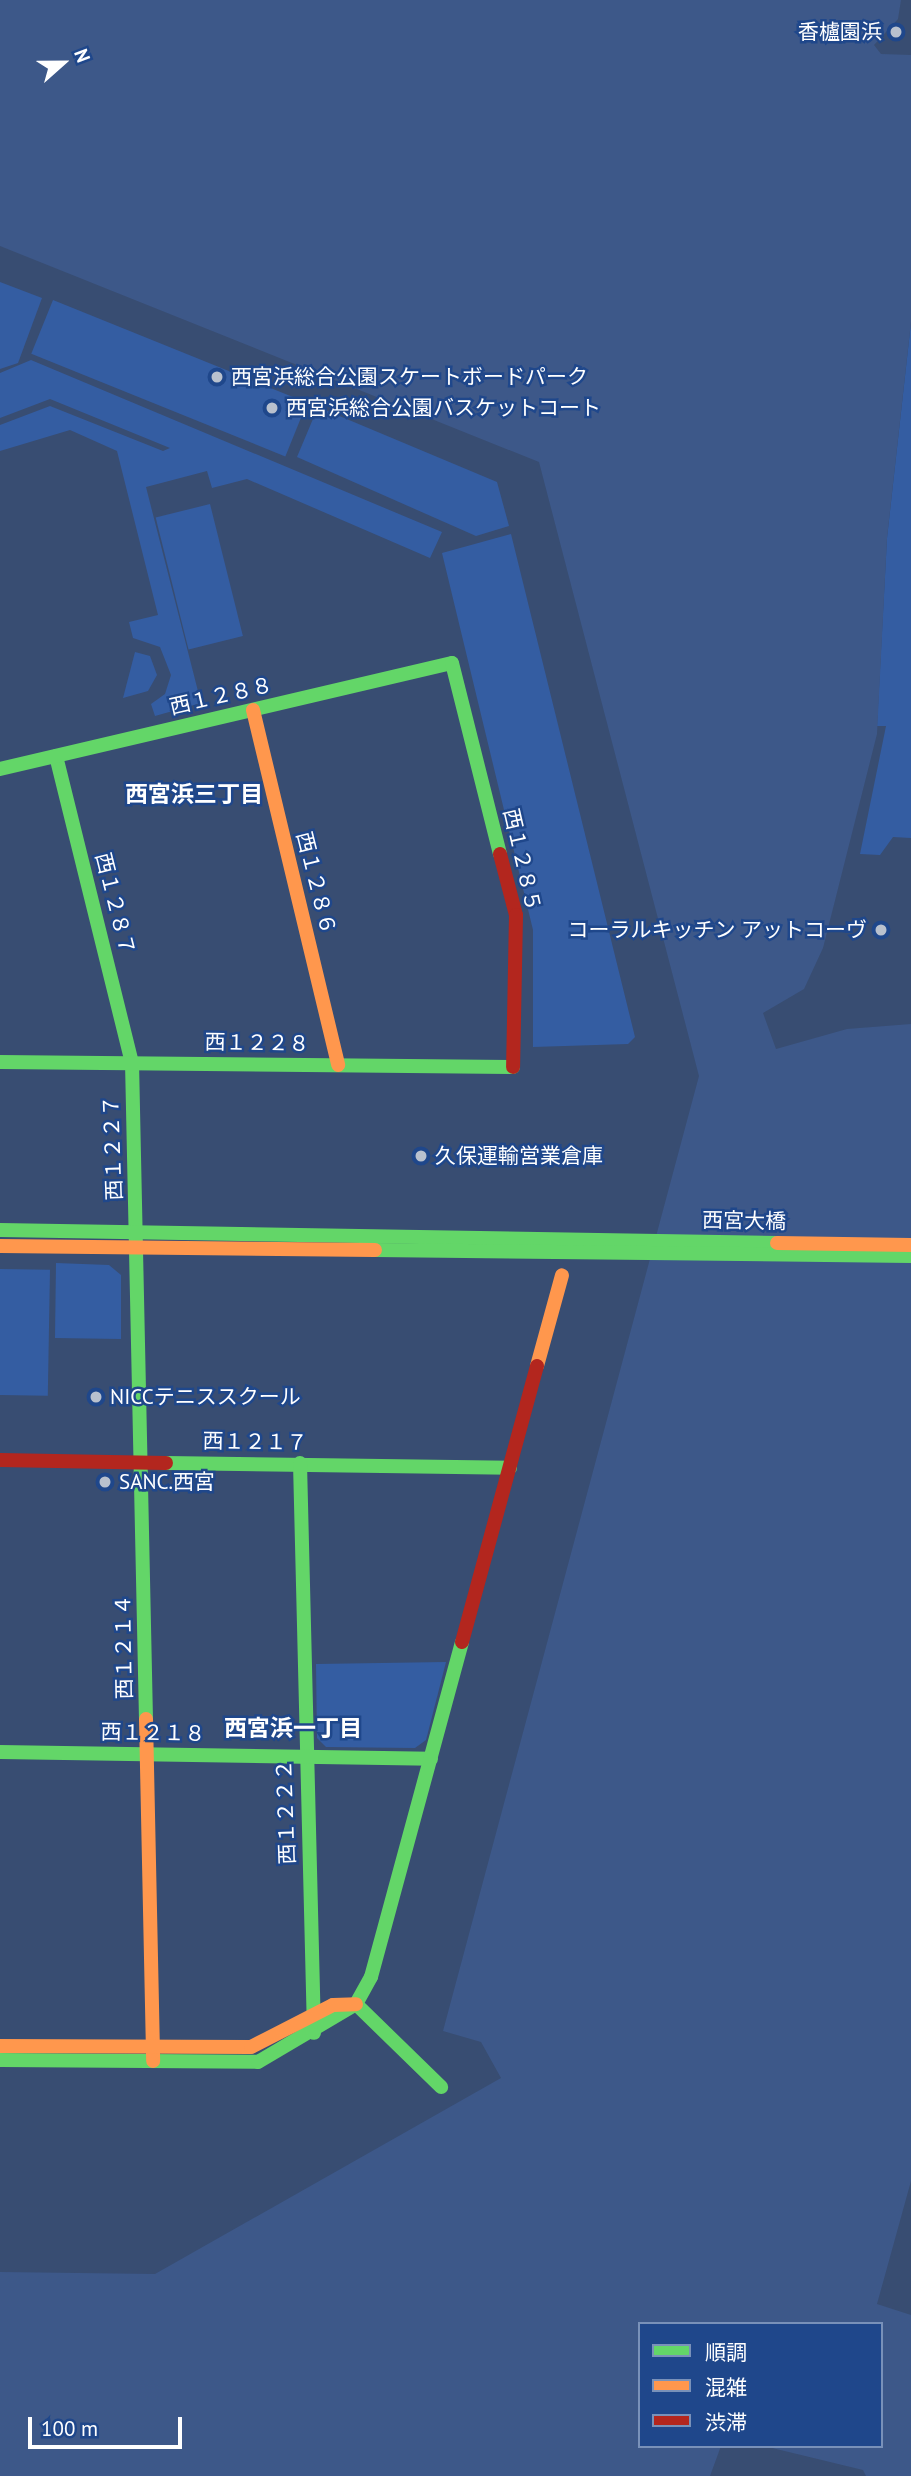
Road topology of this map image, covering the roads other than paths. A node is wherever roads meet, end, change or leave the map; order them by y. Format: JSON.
{"nodes":[{"id":1,"x":452,"y":663,"type":"joint"},
{"id":2,"x":253,"y":710,"type":"junction"},
{"id":3,"x":56,"y":756,"type":"junction"},
{"id":4,"x":0,"y":769,"type":"edge"},
{"id":5,"x":0,"y":1062,"type":"edge"},
{"id":6,"x":132,"y":1062,"type":"junction"},
{"id":7,"x":338,"y":1065,"type":"junction"},
{"id":8,"x":513,"y":1071,"type":"joint"},
{"id":9,"x":0,"y":1230,"type":"edge"},
{"id":10,"x":137,"y":1233,"type":"junction"},
{"id":11,"x":911,"y":1245,"type":"edge"},
{"id":12,"x":0,"y":1246,"type":"edge"},
{"id":13,"x":577,"y":1246,"type":"junction"},
{"id":14,"x":137,"y":1250,"type":"junction"},
{"id":15,"x":911,"y":1256,"type":"edge"},
{"id":16,"x":562,"y":1275,"type":"dead end"},
{"id":17,"x":0,"y":1460,"type":"edge"},
{"id":18,"x":142,"y":1462,"type":"junction"},
{"id":19,"x":300,"y":1463,"type":"junction"},
{"id":20,"x":510,"y":1468,"type":"junction"},
{"id":21,"x":0,"y":1752,"type":"edge"},
{"id":22,"x":147,"y":1754,"type":"junction"},
{"id":23,"x":306,"y":1756,"type":"junction"},
{"id":24,"x":431,"y":1759,"type":"junction"},
{"id":25,"x":356,"y":2004,"type":"junction"},
{"id":26,"x":313,"y":2015,"type":"junction"},
{"id":27,"x":314,"y":2034,"type":"junction"},
{"id":28,"x":0,"y":2046,"type":"edge"},
{"id":29,"x":153,"y":2054,"type":"junction"},
{"id":30,"x":0,"y":2060,"type":"edge"},
{"id":31,"x":440,"y":2087,"type":"dead end"}],
"edges":[{"from":1,"to":2,"type":"street","name":"西１２８８"},
{"from":1,"to":8,"type":"street","name":"西１２８５"},
{"from":2,"to":3,"type":"street","name":"西１２８８"},
{"from":2,"to":7,"type":"street","name":"西１２８６"},
{"from":3,"to":4,"type":"street","name":"西１２８８"},
{"from":3,"to":6,"type":"street","name":"西１２８７"},
{"from":5,"to":6,"type":"street","name":"西１２２８"},
{"from":6,"to":7,"type":"street","name":"西１２２８"},
{"from":6,"to":10,"type":"street","name":"西１２２７"},
{"from":7,"to":8,"type":"street","name":"西１２２８"},
{"from":9,"to":10,"type":"street"},
{"from":10,"to":13,"type":"street"},
{"from":10,"to":14,"type":"street","name":"西１２１４"},
{"from":11,"to":13,"type":"street","name":"西宮大橋"},
{"from":12,"to":14,"type":"street"},
{"from":13,"to":14,"type":"street"},
{"from":13,"to":15,"type":"street","name":"西宮大橋"},
{"from":14,"to":18,"type":"street","name":"西１２１４"},
{"from":16,"to":20,"type":"street"},
{"from":17,"to":18,"type":"street","name":"西１２１７"},
{"from":18,"to":19,"type":"street","name":"西１２１７"},
{"from":18,"to":22,"type":"street","name":"西１２１４"},
{"from":19,"to":20,"type":"street","name":"西１２１７"},
{"from":19,"to":23,"type":"street","name":"西１２２２"},
{"from":20,"to":24,"type":"street"},
{"from":21,"to":22,"type":"street","name":"西１２１８"},
{"from":22,"to":23,"type":"street","name":"西１２１８"},
{"from":22,"to":29,"type":"street","name":"西１２１４"},
{"from":23,"to":24,"type":"street","name":"西１２１８"},
{"from":23,"to":26,"type":"street","name":"西１２２２"},
{"from":24,"to":25,"type":"street"},
{"from":25,"to":26,"type":"street"},
{"from":25,"to":27,"type":"street"},
{"from":25,"to":31,"type":"street"},
{"from":26,"to":27,"type":"street","name":"西１２２２"},
{"from":26,"to":29,"type":"street"},
{"from":27,"to":29,"type":"street"},
{"from":28,"to":29,"type":"street"},
{"from":29,"to":30,"type":"street"}]}
